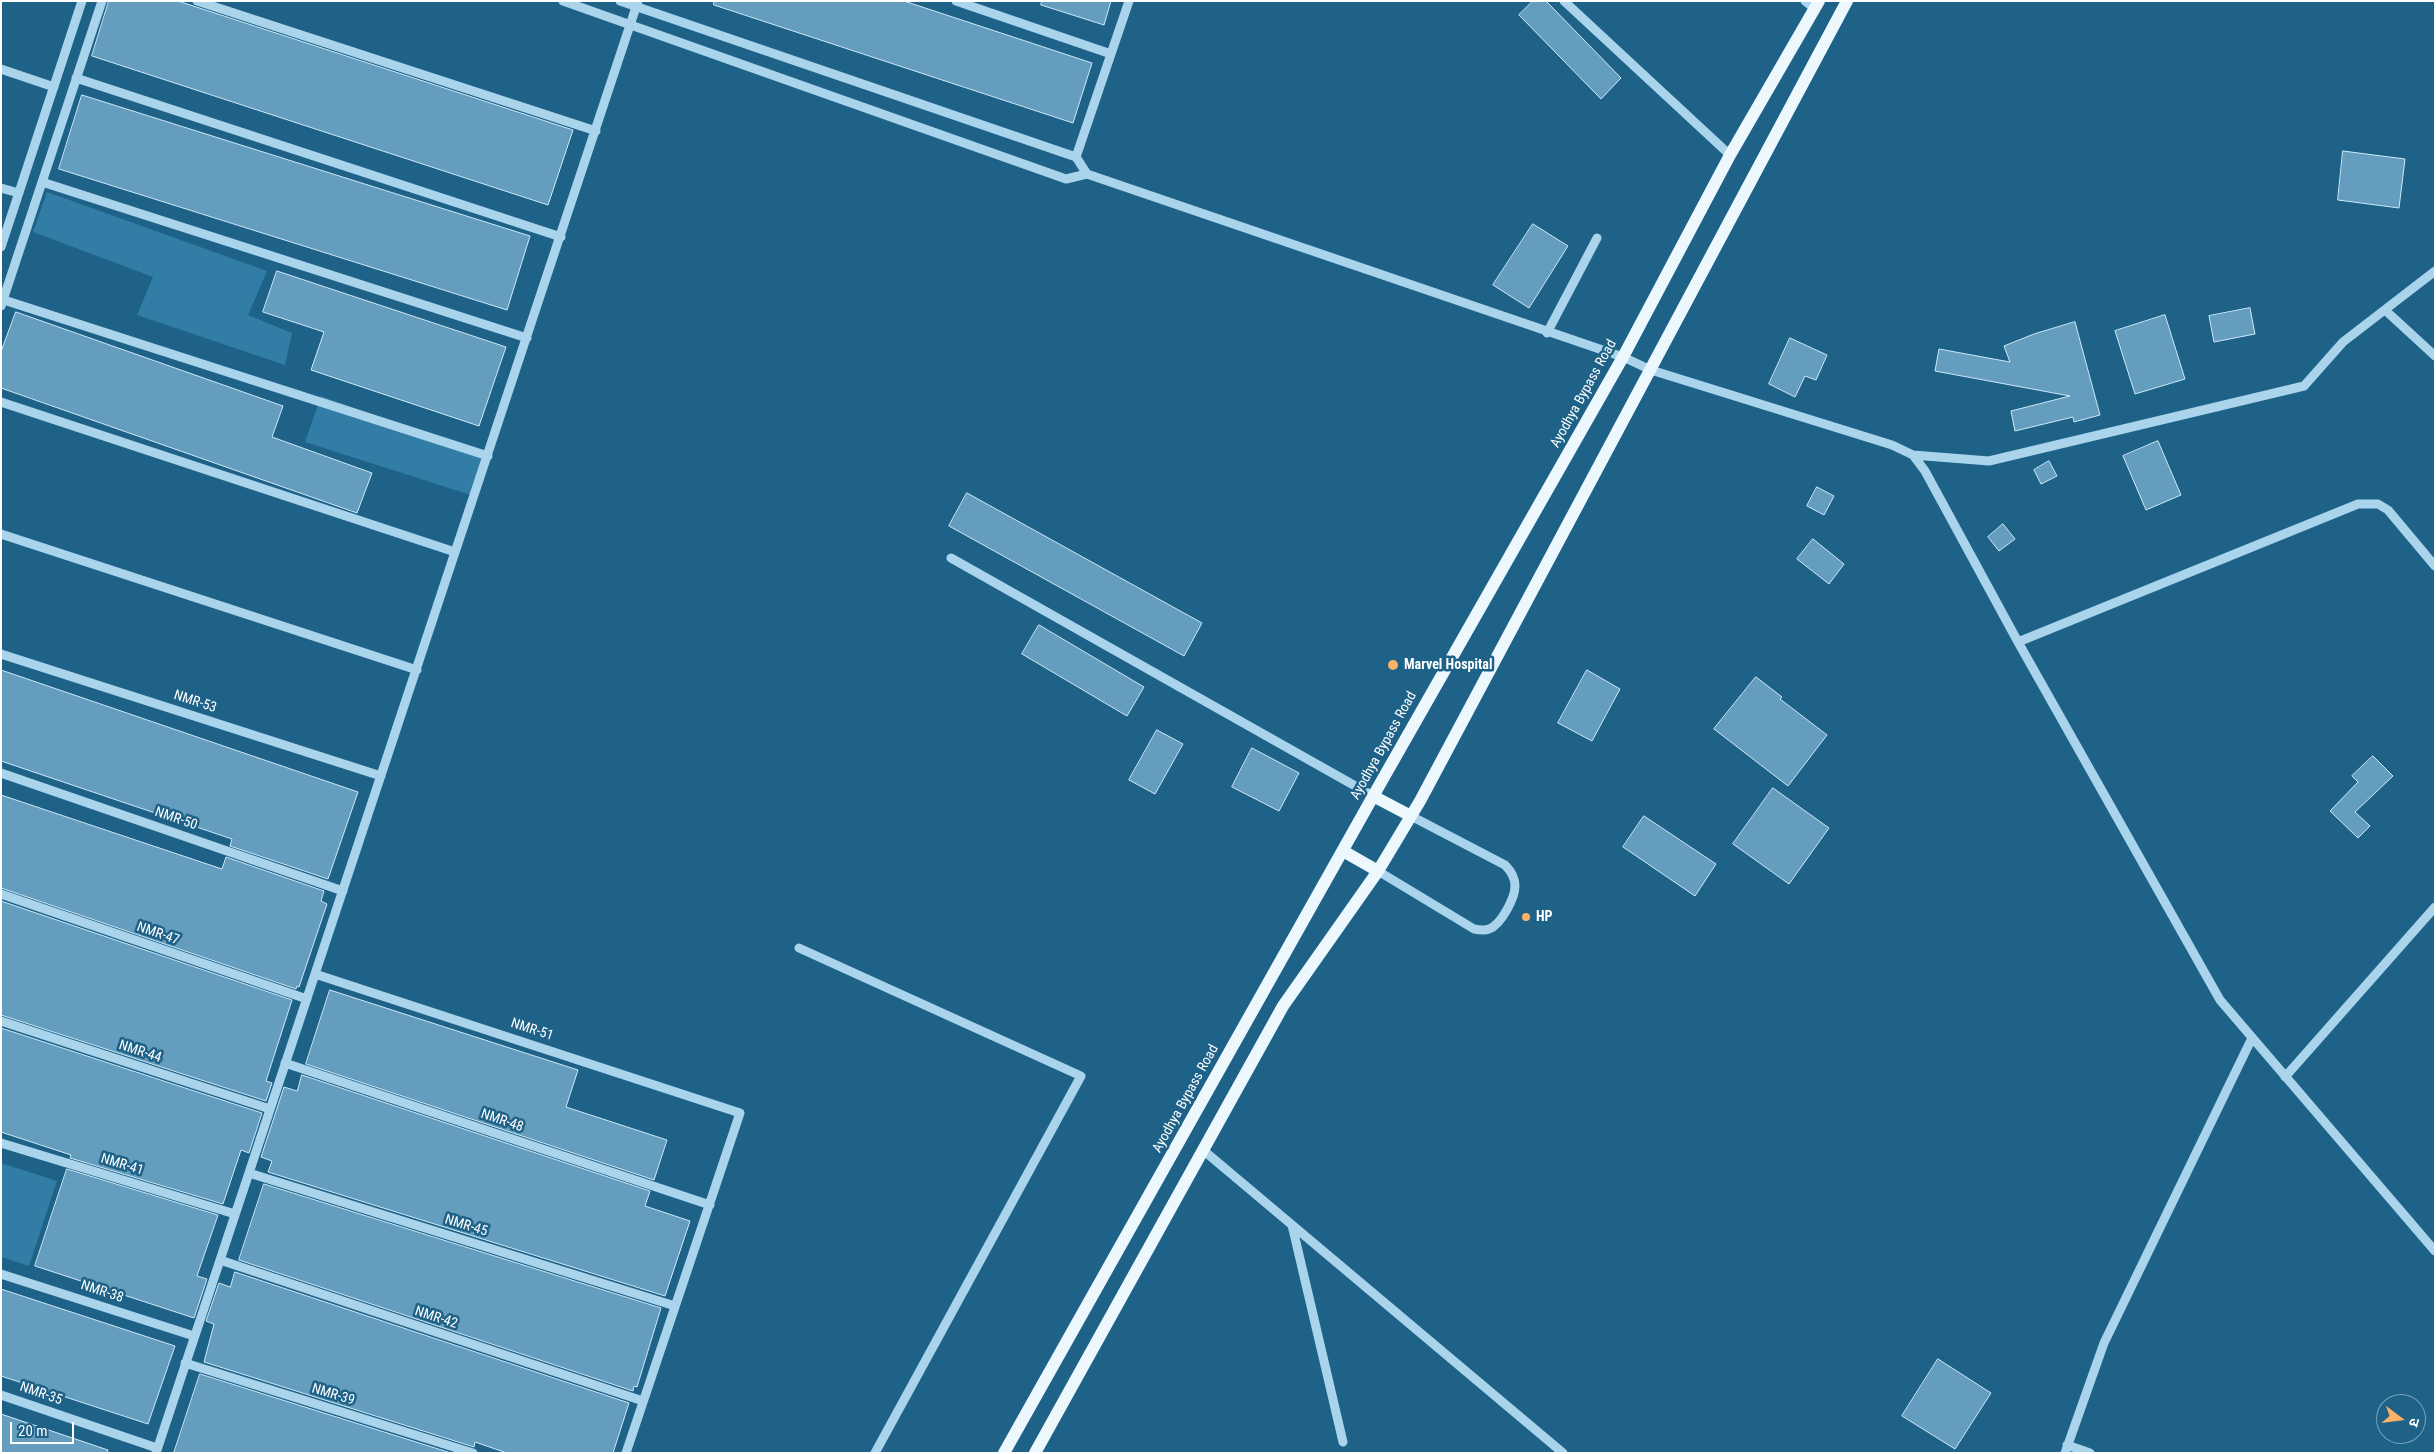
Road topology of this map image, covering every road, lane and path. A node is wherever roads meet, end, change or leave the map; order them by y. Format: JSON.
{"nodes":[{"id":1,"x":82,"y":1,"type":"edge"},
{"id":2,"x":102,"y":1,"type":"edge"},
{"id":3,"x":196,"y":1,"type":"edge"},
{"id":4,"x":563,"y":1,"type":"edge"},
{"id":5,"x":620,"y":1,"type":"edge"},
{"id":6,"x":956,"y":1,"type":"edge"},
{"id":7,"x":1129,"y":1,"type":"edge"},
{"id":8,"x":1564,"y":1,"type":"edge"},
{"id":9,"x":1847,"y":1,"type":"edge"},
{"id":10,"x":637,"y":4,"type":"edge"},
{"id":11,"x":1813,"y":4,"type":"edge"},
{"id":12,"x":630,"y":25,"type":"junction"},
{"id":13,"x":1111,"y":54,"type":"junction"},
{"id":14,"x":1,"y":69,"type":"edge"},
{"id":15,"x":76,"y":78,"type":"junction"},
{"id":16,"x":54,"y":87,"type":"junction"},
{"id":17,"x":596,"y":131,"type":"junction"},
{"id":18,"x":1730,"y":155,"type":"junction"},
{"id":19,"x":1076,"y":156,"type":"junction"},
{"id":20,"x":1086,"y":174,"type":"junction"},
{"id":21,"x":42,"y":182,"type":"junction"},
{"id":22,"x":1,"y":188,"type":"edge"},
{"id":23,"x":19,"y":193,"type":"junction"},
{"id":24,"x":561,"y":237,"type":"junction"},
{"id":25,"x":1597,"y":238,"type":"dead end"},
{"id":26,"x":1,"y":247,"type":"edge"},
{"id":27,"x":2435,"y":271,"type":"edge"},
{"id":28,"x":2,"y":301,"type":"edge"},
{"id":29,"x":2385,"y":310,"type":"junction"},
{"id":30,"x":1547,"y":332,"type":"junction"},
{"id":31,"x":527,"y":338,"type":"junction"},
{"id":32,"x":1623,"y":356,"type":"junction"},
{"id":33,"x":2435,"y":356,"type":"edge"},
{"id":34,"x":1650,"y":370,"type":"junction"},
{"id":35,"x":1,"y":402,"type":"edge"},
{"id":36,"x":1913,"y":455,"type":"junction"},
{"id":37,"x":488,"y":456,"type":"junction"},
{"id":38,"x":1,"y":534,"type":"edge"},
{"id":39,"x":455,"y":552,"type":"junction"},
{"id":40,"x":951,"y":558,"type":"dead end"},
{"id":41,"x":2435,"y":566,"type":"edge"},
{"id":42,"x":2018,"y":642,"type":"junction"},
{"id":43,"x":1,"y":654,"type":"edge"},
{"id":44,"x":416,"y":670,"type":"junction"},
{"id":45,"x":1,"y":773,"type":"edge"},
{"id":46,"x":381,"y":776,"type":"junction"},
{"id":47,"x":1373,"y":796,"type":"junction"},
{"id":48,"x":1411,"y":816,"type":"junction"},
{"id":49,"x":1343,"y":851,"type":"junction"},
{"id":50,"x":1378,"y":871,"type":"junction"},
{"id":51,"x":343,"y":891,"type":"junction"},
{"id":52,"x":1,"y":894,"type":"edge"},
{"id":53,"x":2435,"y":907,"type":"edge"},
{"id":54,"x":799,"y":948,"type":"dead end"},
{"id":55,"x":315,"y":974,"type":"junction"},
{"id":56,"x":307,"y":999,"type":"junction"},
{"id":57,"x":1,"y":1021,"type":"edge"},
{"id":58,"x":2252,"y":1038,"type":"junction"},
{"id":59,"x":285,"y":1063,"type":"junction"},
{"id":60,"x":2285,"y":1077,"type":"junction"},
{"id":61,"x":270,"y":1109,"type":"junction"},
{"id":62,"x":1,"y":1143,"type":"edge"},
{"id":63,"x":1203,"y":1150,"type":"junction"},
{"id":64,"x":249,"y":1173,"type":"junction"},
{"id":65,"x":710,"y":1205,"type":"junction"},
{"id":66,"x":235,"y":1214,"type":"junction"},
{"id":67,"x":1292,"y":1225,"type":"junction"},
{"id":68,"x":2435,"y":1250,"type":"edge"},
{"id":69,"x":220,"y":1260,"type":"junction"},
{"id":70,"x":1,"y":1274,"type":"edge"},
{"id":71,"x":675,"y":1306,"type":"junction"},
{"id":72,"x":194,"y":1336,"type":"junction"},
{"id":73,"x":185,"y":1363,"type":"junction"},
{"id":74,"x":1,"y":1395,"type":"edge"},
{"id":75,"x":643,"y":1401,"type":"junction"},
{"id":76,"x":1343,"y":1442,"type":"dead end"},
{"id":77,"x":2066,"y":1449,"type":"edge"},
{"id":78,"x":156,"y":1450,"type":"edge"},
{"id":79,"x":473,"y":1453,"type":"edge"},
{"id":80,"x":626,"y":1453,"type":"edge"},
{"id":81,"x":875,"y":1453,"type":"edge"},
{"id":82,"x":1004,"y":1453,"type":"edge"},
{"id":83,"x":1035,"y":1453,"type":"edge"},
{"id":84,"x":1563,"y":1453,"type":"edge"},
{"id":85,"x":2090,"y":1453,"type":"edge"}],
"edges":[{"from":1,"to":16,"type":"street"},
{"from":2,"to":15,"type":"street"},
{"from":3,"to":17,"type":"street"},
{"from":4,"to":12,"type":"street"},
{"from":5,"to":10,"type":"street"},
{"from":6,"to":13,"type":"street"},
{"from":7,"to":13,"type":"street"},
{"from":8,"to":18,"type":"street"},
{"from":9,"to":34,"type":"main road"},
{"from":10,"to":12,"type":"street"},
{"from":10,"to":19,"type":"street"},
{"from":11,"to":18,"type":"main road","name":"Ayodhya Bypass Road"},
{"from":12,"to":17,"type":"street"},
{"from":12,"to":20,"type":"street"},
{"from":13,"to":19,"type":"street"},
{"from":14,"to":16,"type":"street"},
{"from":15,"to":21,"type":"street"},
{"from":15,"to":24,"type":"street"},
{"from":16,"to":23,"type":"street"},
{"from":17,"to":24,"type":"street"},
{"from":18,"to":32,"type":"main road","name":"Ayodhya Bypass Road"},
{"from":19,"to":20,"type":"street"},
{"from":20,"to":30,"type":"street"},
{"from":21,"to":28,"type":"street"},
{"from":21,"to":31,"type":"street"},
{"from":22,"to":23,"type":"street"},
{"from":23,"to":26,"type":"street"},
{"from":24,"to":31,"type":"street"},
{"from":25,"to":30,"type":"street"},
{"from":27,"to":29,"type":"street"},
{"from":28,"to":37,"type":"street"},
{"from":29,"to":33,"type":"street"},
{"from":29,"to":36,"type":"street"},
{"from":30,"to":32,"type":"street"},
{"from":31,"to":37,"type":"street"},
{"from":32,"to":34,"type":"street"},
{"from":32,"to":47,"type":"main road","name":"Ayodhya Bypass Road"},
{"from":34,"to":36,"type":"street"},
{"from":34,"to":48,"type":"main road"},
{"from":35,"to":39,"type":"street"},
{"from":36,"to":42,"type":"street"},
{"from":37,"to":39,"type":"street"},
{"from":38,"to":44,"type":"street"},
{"from":39,"to":44,"type":"street"},
{"from":40,"to":47,"type":"street"},
{"from":41,"to":42,"type":"street"},
{"from":42,"to":58,"type":"street"},
{"from":43,"to":46,"type":"street","name":"NMR-53"},
{"from":44,"to":46,"type":"street"},
{"from":45,"to":51,"type":"street","name":"NMR-50"},
{"from":46,"to":51,"type":"street"},
{"from":47,"to":48,"type":"main road"},
{"from":47,"to":49,"type":"main road","name":"Ayodhya Bypass Road"},
{"from":48,"to":50,"type":"main road"},
{"from":48,"to":50,"type":"street"},
{"from":49,"to":50,"type":"main road"},
{"from":49,"to":82,"type":"main road","name":"Ayodhya Bypass Road"},
{"from":50,"to":63,"type":"main road"},
{"from":51,"to":55,"type":"street"},
{"from":52,"to":56,"type":"street","name":"NMR-47"},
{"from":53,"to":60,"type":"street"},
{"from":54,"to":81,"type":"street"},
{"from":55,"to":56,"type":"street"},
{"from":55,"to":65,"type":"street","name":"NMR-51"},
{"from":56,"to":59,"type":"street"},
{"from":57,"to":61,"type":"street","name":"NMR-44"},
{"from":58,"to":60,"type":"street"},
{"from":58,"to":77,"type":"street"},
{"from":59,"to":61,"type":"street"},
{"from":59,"to":65,"type":"street","name":"NMR-48"},
{"from":60,"to":68,"type":"street"},
{"from":61,"to":64,"type":"street"},
{"from":62,"to":66,"type":"street","name":"NMR-41"},
{"from":63,"to":67,"type":"street"},
{"from":63,"to":83,"type":"main road"},
{"from":64,"to":66,"type":"street"},
{"from":64,"to":71,"type":"street","name":"NMR-45"},
{"from":65,"to":71,"type":"street"},
{"from":66,"to":69,"type":"street"},
{"from":67,"to":76,"type":"street"},
{"from":67,"to":84,"type":"street"},
{"from":69,"to":72,"type":"street"},
{"from":69,"to":75,"type":"street","name":"NMR-42"},
{"from":70,"to":72,"type":"street","name":"NMR-38"},
{"from":71,"to":75,"type":"street"},
{"from":72,"to":73,"type":"street"},
{"from":73,"to":78,"type":"street"},
{"from":73,"to":79,"type":"street","name":"NMR-39"},
{"from":74,"to":78,"type":"street","name":"NMR-35"},
{"from":75,"to":80,"type":"street"},
{"from":77,"to":85,"type":"street"}]}
